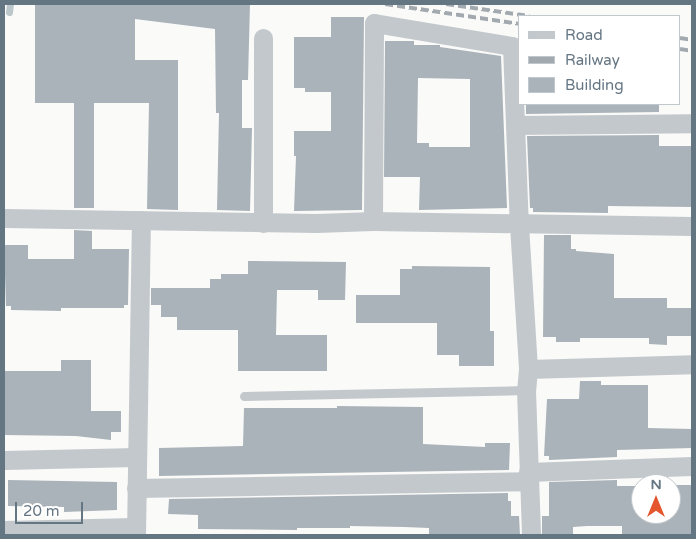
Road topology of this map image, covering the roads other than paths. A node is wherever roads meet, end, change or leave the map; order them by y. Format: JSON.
{"nodes":[{"id":1,"x":263,"y":38,"type":"dead end"},
{"id":2,"x":692,"y":123,"type":"edge"},
{"id":3,"x":515,"y":125,"type":"junction"},
{"id":4,"x":4,"y":218,"type":"edge"},
{"id":5,"x":141,"y":220,"type":"junction"},
{"id":6,"x":374,"y":221,"type":"junction"},
{"id":7,"x":263,"y":223,"type":"junction"},
{"id":8,"x":519,"y":225,"type":"junction"},
{"id":9,"x":692,"y":226,"type":"edge"},
{"id":10,"x":692,"y":364,"type":"edge"},
{"id":11,"x":528,"y":369,"type":"junction"},
{"id":12,"x":526,"y":390,"type":"junction"},
{"id":13,"x":244,"y":396,"type":"dead end"},
{"id":14,"x":136,"y":457,"type":"junction"},
{"id":15,"x":4,"y":460,"type":"edge"},
{"id":16,"x":692,"y":466,"type":"edge"},
{"id":17,"x":528,"y":476,"type":"junction"},
{"id":18,"x":136,"y":488,"type":"junction"},
{"id":19,"x":4,"y":530,"type":"edge"},
{"id":20,"x":135,"y":531,"type":"edge"},
{"id":21,"x":531,"y":535,"type":"edge"}],
"edges":[{"from":1,"to":7,"type":"street"},
{"from":2,"to":3,"type":"street"},
{"from":3,"to":6,"type":"street"},
{"from":3,"to":8,"type":"street"},
{"from":4,"to":5,"type":"street"},
{"from":5,"to":7,"type":"street"},
{"from":5,"to":14,"type":"street"},
{"from":6,"to":7,"type":"street"},
{"from":6,"to":8,"type":"street"},
{"from":8,"to":9,"type":"street"},
{"from":8,"to":11,"type":"street"},
{"from":10,"to":11,"type":"street"},
{"from":11,"to":12,"type":"street"},
{"from":12,"to":13,"type":"lane"},
{"from":12,"to":17,"type":"street"},
{"from":14,"to":15,"type":"street"},
{"from":14,"to":18,"type":"street"},
{"from":16,"to":17,"type":"street"},
{"from":17,"to":18,"type":"street"},
{"from":17,"to":21,"type":"street"},
{"from":18,"to":20,"type":"street"},
{"from":19,"to":20,"type":"street"}]}
